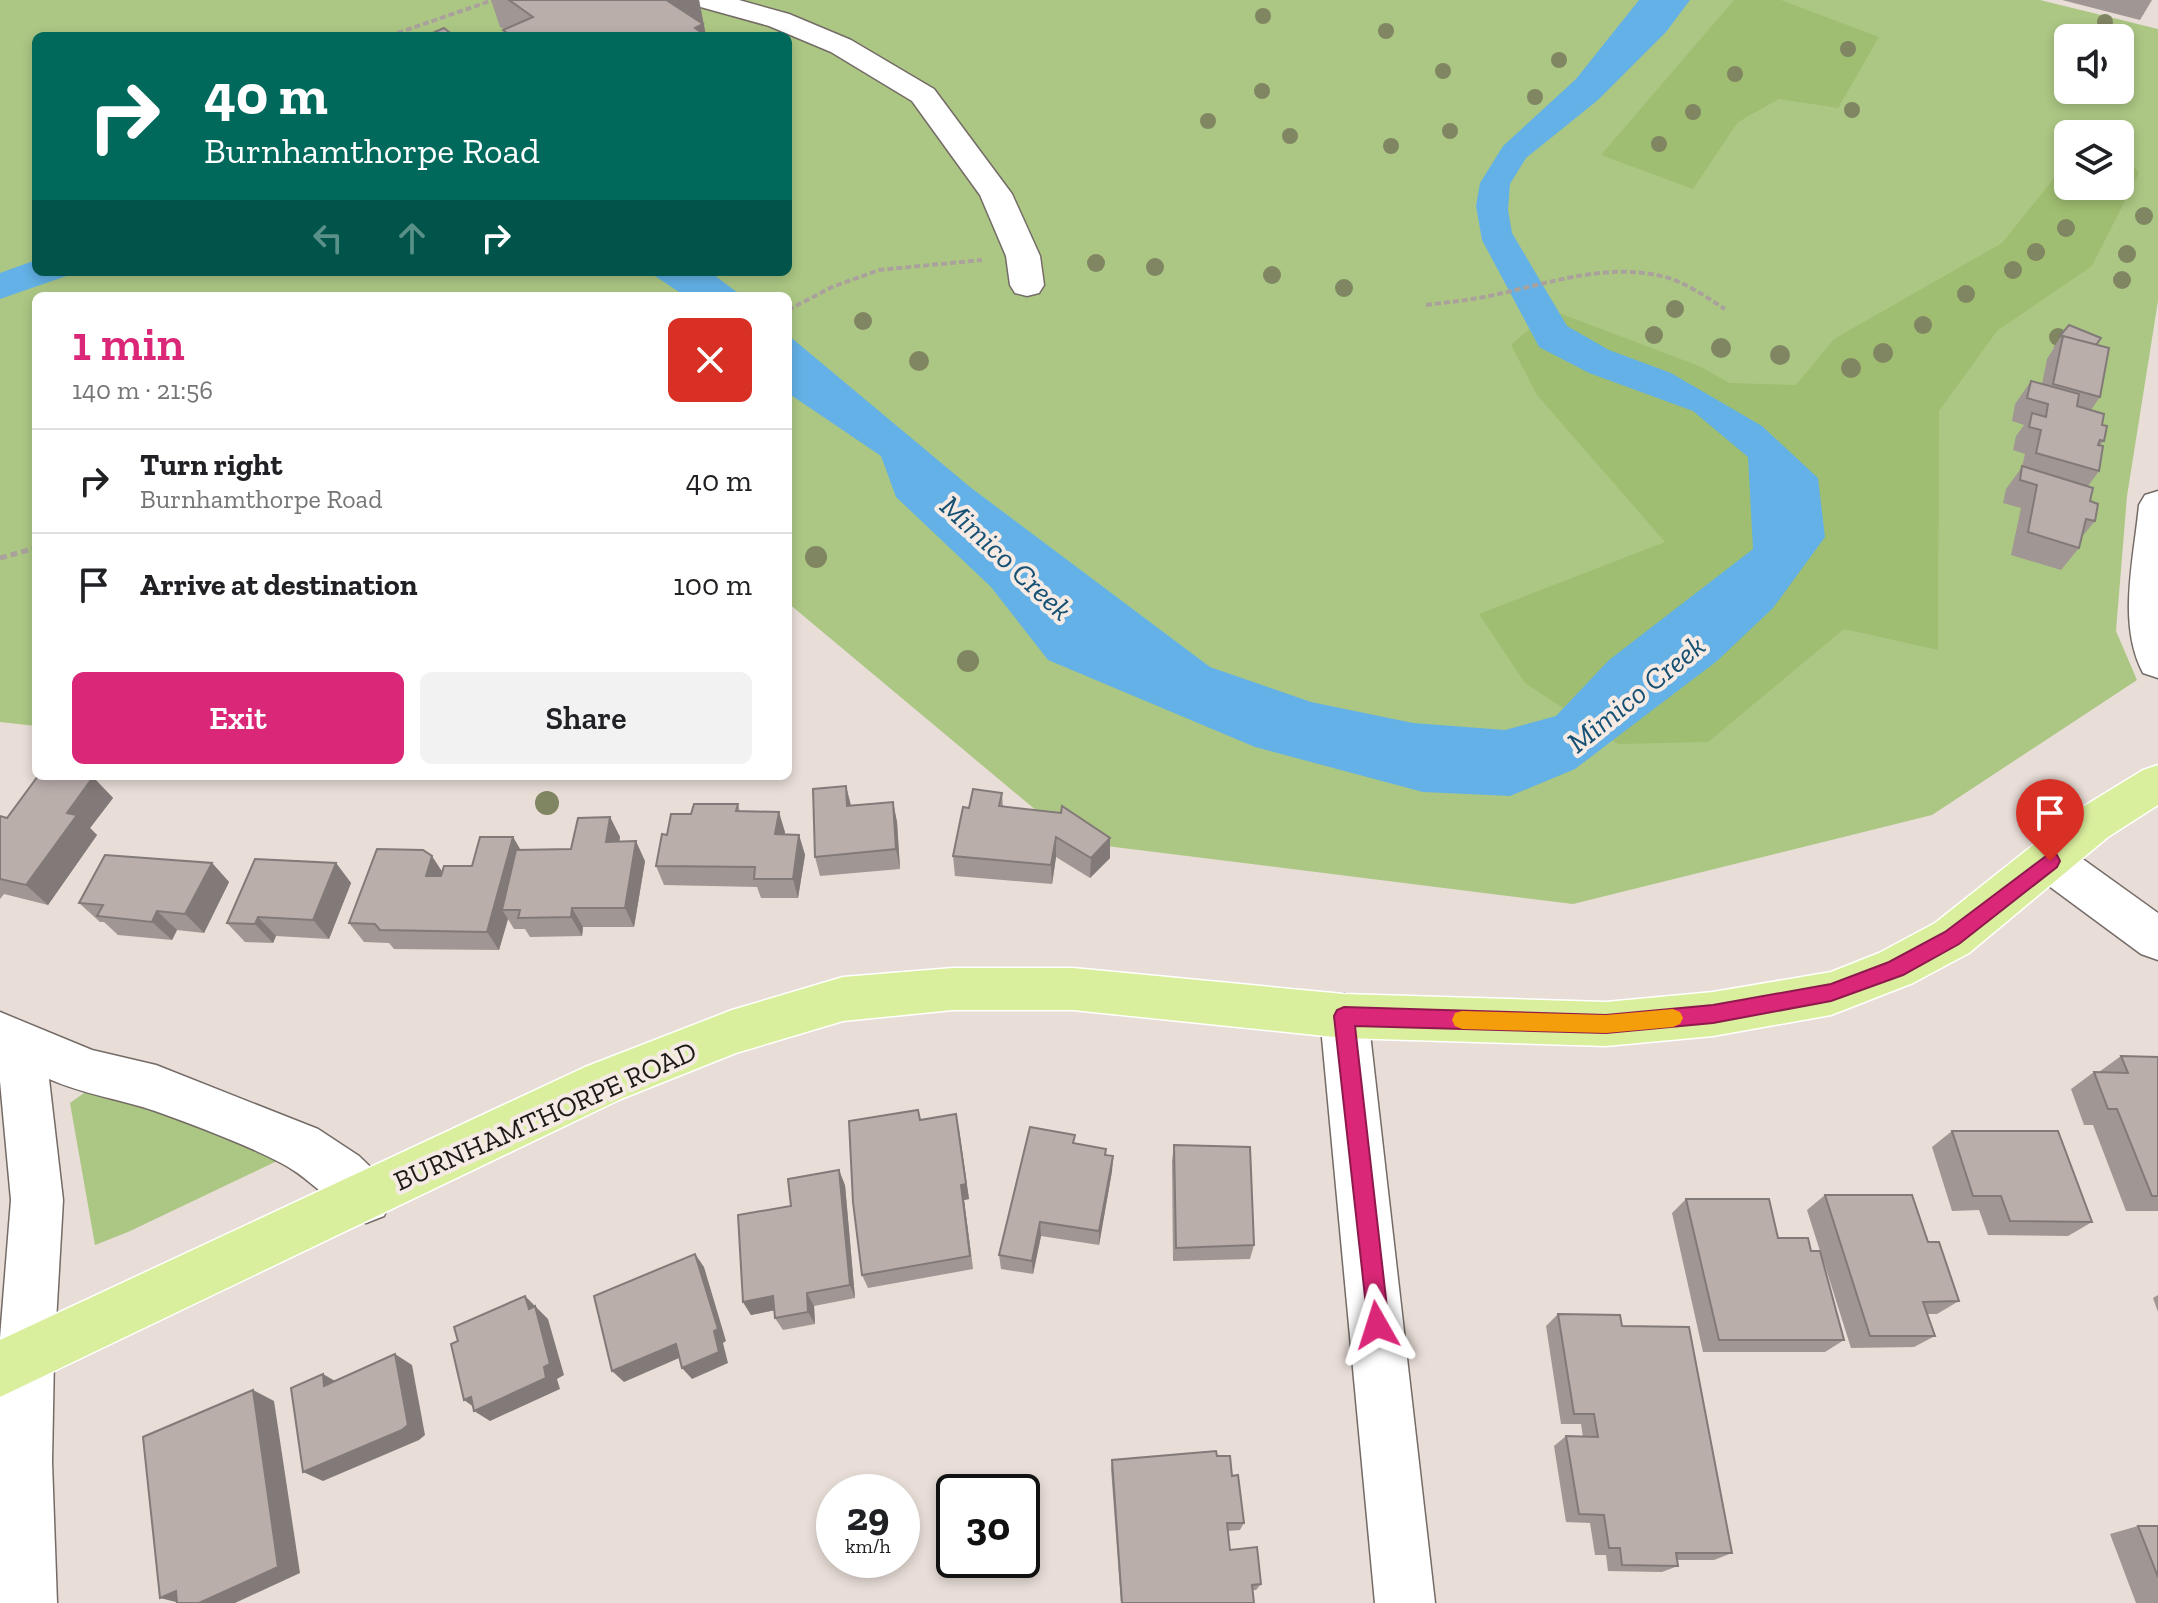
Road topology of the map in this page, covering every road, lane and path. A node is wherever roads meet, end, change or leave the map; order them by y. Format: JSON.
{"nodes":[{"id":1,"x":493,"y":0,"type":"edge"},
{"id":2,"x":707,"y":0,"type":"edge"},
{"id":3,"x":401,"y":32,"type":"edge"},
{"id":4,"x":1025,"y":270,"type":"joint"},
{"id":5,"x":1426,"y":305,"type":"dead end"},
{"id":6,"x":792,"y":308,"type":"edge"},
{"id":7,"x":1725,"y":309,"type":"dead end"},
{"id":8,"x":2158,"y":505,"type":"edge"},
{"id":9,"x":32,"y":549,"type":"edge"},
{"id":10,"x":0,"y":558,"type":"edge"},
{"id":11,"x":2158,"y":662,"type":"edge"},
{"id":12,"x":2158,"y":783,"type":"edge"},
{"id":13,"x":2050,"y":861,"type":"junction"},
{"id":14,"x":2158,"y":939,"type":"edge"},
{"id":15,"x":1344,"y":1016,"type":"junction"},
{"id":16,"x":11,"y":1039,"type":"edge"},
{"id":17,"x":366,"y":1198,"type":"junction"},
{"id":18,"x":13,"y":1363,"type":"edge"},
{"id":19,"x":27,"y":1603,"type":"edge"},
{"id":20,"x":1405,"y":1603,"type":"edge"}],
"edges":[{"from":1,"to":3,"type":"path"},
{"from":2,"to":4,"type":"street"},
{"from":4,"to":6,"type":"path"},
{"from":5,"to":7,"type":"path"},
{"from":8,"to":11,"type":"street"},
{"from":9,"to":10,"type":"path"},
{"from":12,"to":13,"type":"main road","name":"BURNHAMTHORPE ROAD"},
{"from":13,"to":14,"type":"street"},
{"from":13,"to":15,"type":"main road","name":"BURNHAMTHORPE ROAD"},
{"from":15,"to":17,"type":"main road","name":"BURNHAMTHORPE ROAD"},
{"from":15,"to":20,"type":"street"},
{"from":16,"to":17,"type":"street"},
{"from":16,"to":18,"type":"street"},
{"from":17,"to":18,"type":"main road","name":"BURNHAMTHORPE ROAD"},
{"from":18,"to":19,"type":"street"}]}
